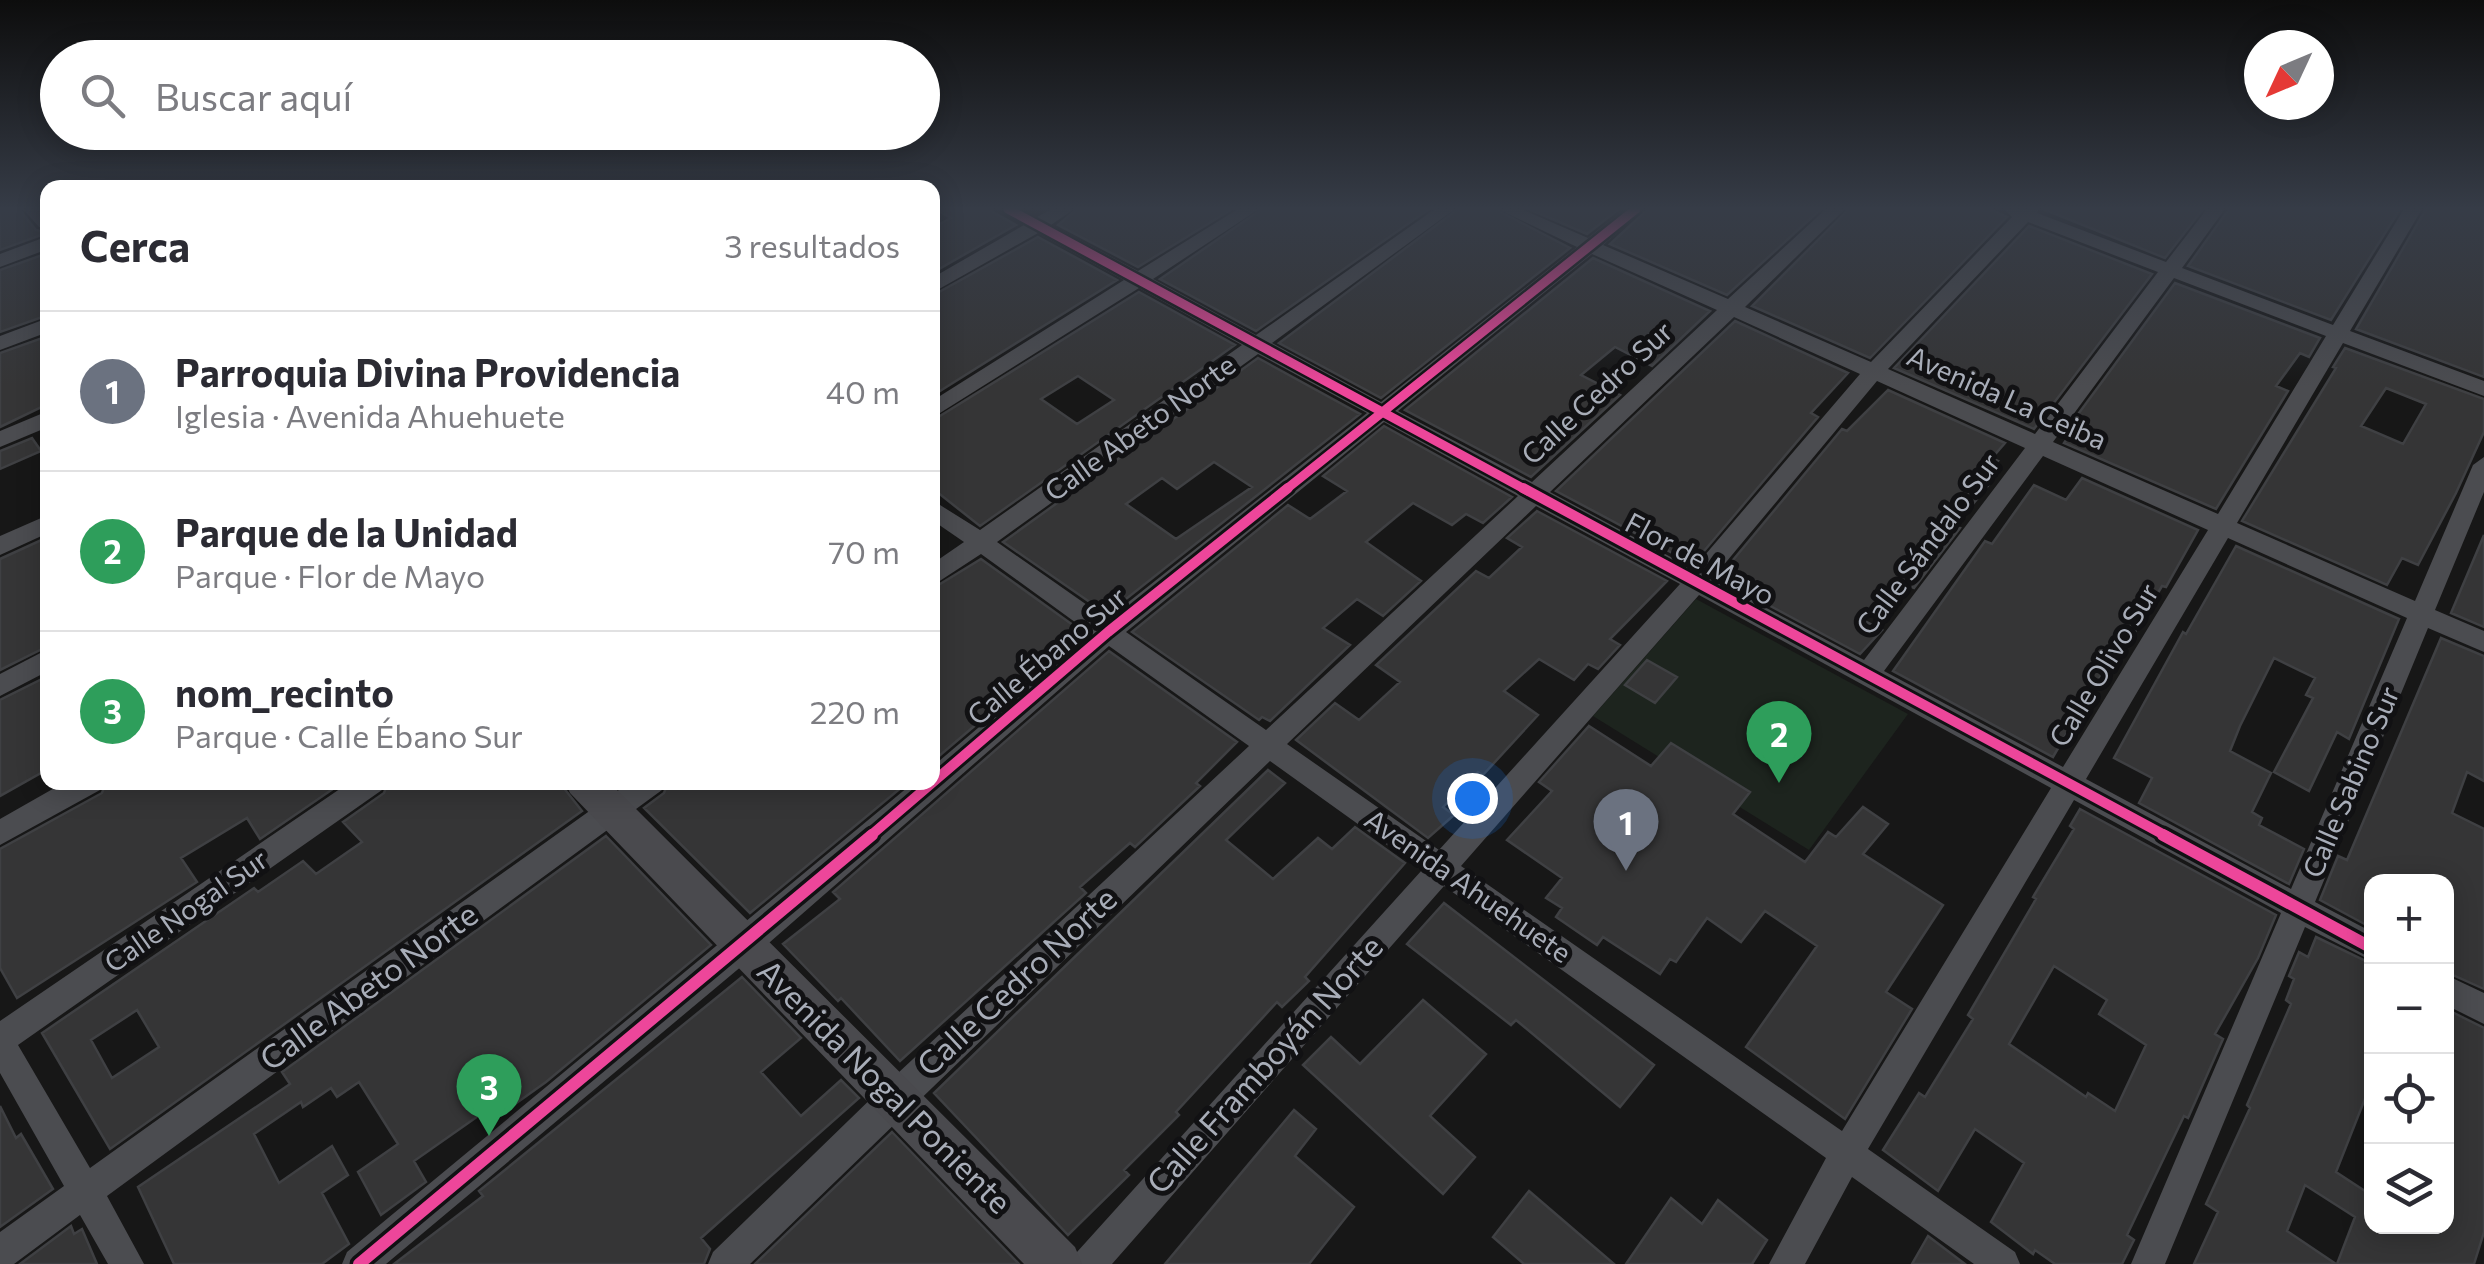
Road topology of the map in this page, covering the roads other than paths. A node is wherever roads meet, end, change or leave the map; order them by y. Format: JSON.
{"nodes":[{"id":1,"x":965,"y":268,"type":"edge"},
{"id":2,"x":1118,"y":268,"type":"edge"},
{"id":3,"x":1155,"y":268,"type":"edge"},
{"id":4,"x":1363,"y":268,"type":"edge"},
{"id":5,"x":1562,"y":268,"type":"edge"},
{"id":6,"x":1640,"y":268,"type":"edge"},
{"id":7,"x":1773,"y":268,"type":"edge"},
{"id":8,"x":1968,"y":268,"type":"edge"},
{"id":9,"x":2165,"y":268,"type":"edge"},
{"id":10,"x":2377,"y":268,"type":"edge"},
{"id":11,"x":2170,"y":270,"type":"junction"},
{"id":12,"x":1138,"y":279,"type":"junction"},
{"id":13,"x":940,"y":282,"type":"edge"},
{"id":14,"x":1731,"y":308,"type":"junction"},
{"id":15,"x":40,"y":327,"type":"edge"},
{"id":16,"x":2338,"y":334,"type":"junction"},
{"id":17,"x":0,"y":344,"type":"edge"},
{"id":18,"x":1257,"y":344,"type":"junction"},
{"id":19,"x":1874,"y":372,"type":"junction"},
{"id":20,"x":2484,"y":390,"type":"edge"},
{"id":21,"x":940,"y":405,"type":"edge"},
{"id":22,"x":1382,"y":412,"type":"junction"},
{"id":23,"x":40,"y":422,"type":"edge"},
{"id":24,"x":0,"y":440,"type":"edge"},
{"id":25,"x":2040,"y":445,"type":"junction"},
{"id":26,"x":2484,"y":466,"type":"edge"},
{"id":27,"x":1534,"y":494,"type":"junction"},
{"id":28,"x":940,"y":514,"type":"edge"},
{"id":29,"x":2222,"y":526,"type":"junction"},
{"id":30,"x":40,"y":527,"type":"edge"},
{"id":31,"x":981,"y":542,"type":"junction"},
{"id":32,"x":0,"y":546,"type":"edge"},
{"id":33,"x":940,"y":572,"type":"edge"},
{"id":34,"x":1696,"y":582,"type":"junction"},
{"id":35,"x":2422,"y":614,"type":"junction"},
{"id":36,"x":1108,"y":632,"type":"junction"},
{"id":37,"x":2484,"y":642,"type":"edge"},
{"id":38,"x":40,"y":664,"type":"edge"},
{"id":39,"x":1867,"y":675,"type":"junction"},
{"id":40,"x":0,"y":686,"type":"edge"},
{"id":41,"x":1269,"y":746,"type":"junction"},
{"id":42,"x":940,"y":776,"type":"edge"},
{"id":43,"x":2068,"y":784,"type":"junction"},
{"id":44,"x":76,"y":790,"type":"edge"},
{"id":45,"x":361,"y":790,"type":"edge"},
{"id":46,"x":623,"y":790,"type":"edge"},
{"id":47,"x":924,"y":790,"type":"edge"},
{"id":48,"x":598,"y":797,"type":"edge"},
{"id":49,"x":0,"y":834,"type":"edge"},
{"id":50,"x":1441,"y":867,"type":"junction"},
{"id":51,"x":2298,"y":908,"type":"junction"},
{"id":52,"x":2364,"y":944,"type":"edge"},
{"id":53,"x":744,"y":945,"type":"junction"},
{"id":54,"x":2454,"y":993,"type":"edge"},
{"id":55,"x":2484,"y":1010,"type":"edge"},
{"id":56,"x":0,"y":1041,"type":"edge"},
{"id":57,"x":894,"y":1098,"type":"junction"},
{"id":58,"x":1847,"y":1154,"type":"junction"},
{"id":59,"x":86,"y":1192,"type":"junction"},
{"id":60,"x":0,"y":1253,"type":"edge"},
{"id":61,"x":127,"y":1264,"type":"edge"},
{"id":62,"x":359,"y":1264,"type":"edge"},
{"id":63,"x":725,"y":1264,"type":"edge"},
{"id":64,"x":1058,"y":1264,"type":"edge"},
{"id":65,"x":1089,"y":1264,"type":"edge"},
{"id":66,"x":1786,"y":1264,"type":"edge"},
{"id":67,"x":2003,"y":1264,"type":"edge"},
{"id":68,"x":2148,"y":1264,"type":"edge"}],
"edges":[{"from":1,"to":13,"type":"street"},
{"from":2,"to":12,"type":"street","name":"Flor de Mayo"},
{"from":3,"to":12,"type":"street"},
{"from":4,"to":18,"type":"street","name":"Calle Abeto Norte"},
{"from":5,"to":22,"type":"street","name":"Calle Ébano Sur"},
{"from":6,"to":14,"type":"street","name":"Avenida La Ceiba"},
{"from":7,"to":14,"type":"street","name":"Calle Cedro Sur"},
{"from":8,"to":19,"type":"street","name":"Calle Framboyán Norte"},
{"from":9,"to":11,"type":"street"},
{"from":10,"to":16,"type":"street","name":"Calle Olivo Sur"},
{"from":11,"to":16,"type":"street"},
{"from":11,"to":25,"type":"street","name":"Calle Sándalo Sur"},
{"from":12,"to":18,"type":"street","name":"Flor de Mayo"},
{"from":12,"to":21,"type":"street"},
{"from":14,"to":19,"type":"street","name":"Avenida La Ceiba"},
{"from":14,"to":27,"type":"street","name":"Calle Cedro Sur"},
{"from":15,"to":17,"type":"street"},
{"from":16,"to":20,"type":"street"},
{"from":16,"to":29,"type":"street","name":"Calle Olivo Sur"},
{"from":18,"to":22,"type":"street","name":"Flor de Mayo"},
{"from":18,"to":31,"type":"street","name":"Calle Abeto Norte"},
{"from":19,"to":25,"type":"street","name":"Avenida La Ceiba"},
{"from":19,"to":34,"type":"street","name":"Calle Framboyán Norte"},
{"from":22,"to":27,"type":"street","name":"Flor de Mayo"},
{"from":22,"to":36,"type":"street","name":"Calle Ébano Sur"},
{"from":23,"to":24,"type":"street"},
{"from":25,"to":29,"type":"street","name":"Avenida La Ceiba"},
{"from":25,"to":39,"type":"street","name":"Calle Sándalo Sur"},
{"from":26,"to":35,"type":"street","name":"Calle Sabino Sur"},
{"from":27,"to":34,"type":"street","name":"Flor de Mayo"},
{"from":27,"to":41,"type":"street","name":"Calle Cedro Sur"},
{"from":28,"to":31,"type":"street","name":"Avenida Ahuehuete"},
{"from":29,"to":35,"type":"street","name":"Avenida La Ceiba"},
{"from":29,"to":43,"type":"street","name":"Calle Olivo Sur"},
{"from":30,"to":32,"type":"street"},
{"from":31,"to":33,"type":"street","name":"Calle Abeto Norte"},
{"from":31,"to":36,"type":"street","name":"Avenida Ahuehuete"},
{"from":34,"to":39,"type":"street","name":"Flor de Mayo"},
{"from":34,"to":50,"type":"street","name":"Calle Framboyán Norte"},
{"from":35,"to":37,"type":"street","name":"Avenida La Ceiba"},
{"from":35,"to":51,"type":"street","name":"Calle Sabino Sur"},
{"from":36,"to":41,"type":"street","name":"Avenida Ahuehuete"},
{"from":36,"to":42,"type":"street","name":"Calle Ébano Sur"},
{"from":38,"to":40,"type":"street"},
{"from":39,"to":43,"type":"street","name":"Flor de Mayo"},
{"from":41,"to":50,"type":"street","name":"Avenida Ahuehuete"},
{"from":41,"to":57,"type":"street","name":"Calle Cedro Norte"},
{"from":43,"to":51,"type":"street","name":"Flor de Mayo"},
{"from":43,"to":58,"type":"street","name":"Calle Olivo Sur"},
{"from":44,"to":49,"type":"street"},
{"from":45,"to":56,"type":"street","name":"Calle Nogal Sur"},
{"from":46,"to":48,"type":"street","name":"Calle Abeto Norte"},
{"from":47,"to":53,"type":"street","name":"Calle Ébano Sur"},
{"from":48,"to":53,"type":"street","name":"Avenida Nogal Poniente"},
{"from":48,"to":59,"type":"street","name":"Calle Abeto Norte"},
{"from":50,"to":58,"type":"street","name":"Avenida Ahuehuete"},
{"from":50,"to":65,"type":"street","name":"Calle Framboyán Norte"},
{"from":51,"to":52,"type":"street","name":"Flor de Mayo"},
{"from":51,"to":68,"type":"street","name":"Calle Sabino Sur"},
{"from":53,"to":57,"type":"street","name":"Avenida Nogal Poniente"},
{"from":53,"to":62,"type":"street","name":"Calle Ébano Sur"},
{"from":54,"to":55,"type":"street"},
{"from":56,"to":59,"type":"street"},
{"from":57,"to":63,"type":"street","name":"Calle Cedro Norte"},
{"from":57,"to":64,"type":"street","name":"Avenida Nogal Poniente"},
{"from":58,"to":66,"type":"street","name":"Calle Olivo Sur"},
{"from":58,"to":67,"type":"street","name":"Avenida Ahuehuete"},
{"from":59,"to":60,"type":"street","name":"Calle Abeto Norte"},
{"from":59,"to":61,"type":"street"}]}
